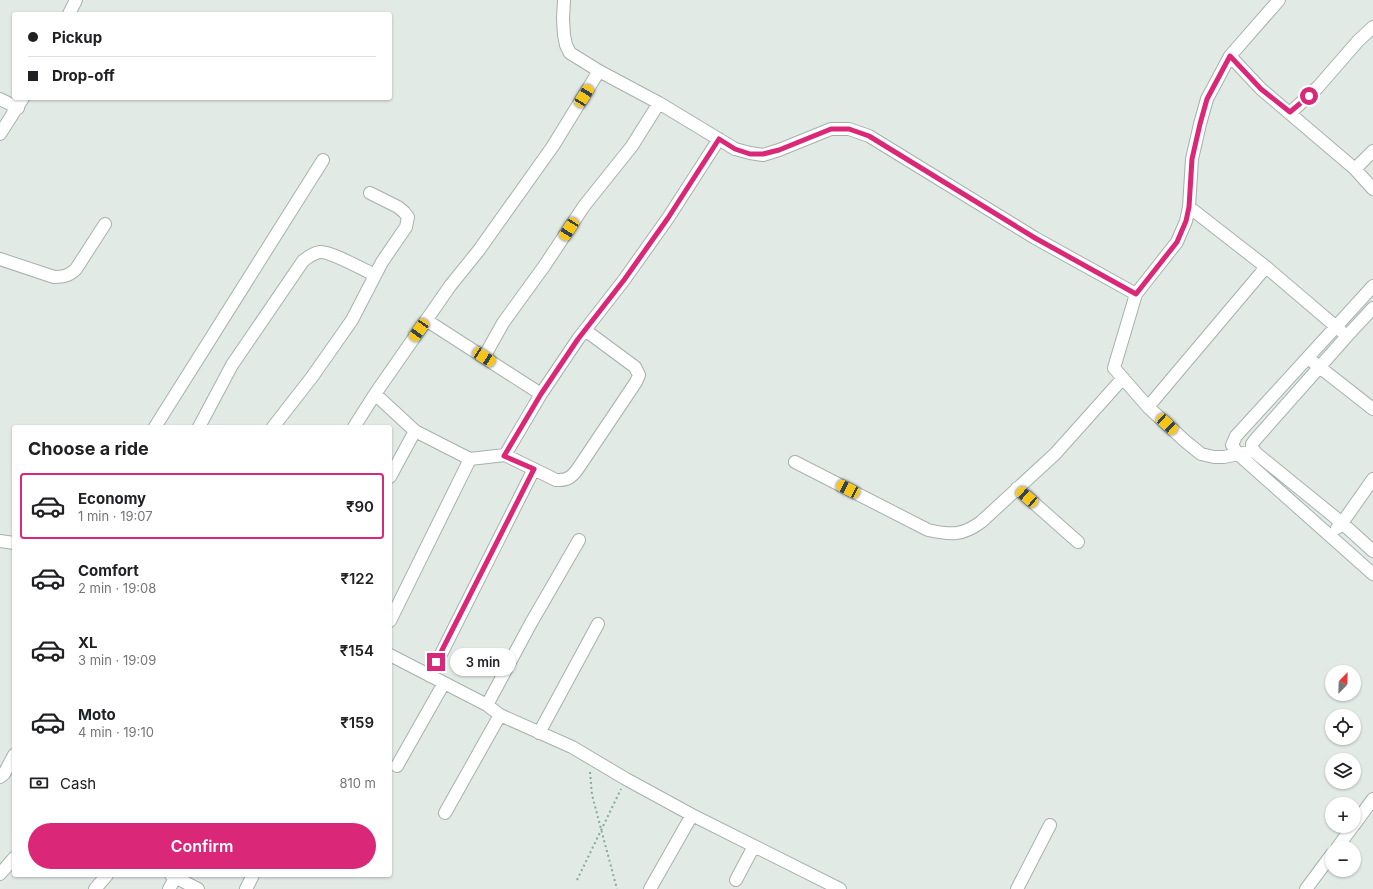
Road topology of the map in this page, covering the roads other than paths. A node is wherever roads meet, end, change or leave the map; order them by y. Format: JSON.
{"nodes":[{"id":1,"x":76,"y":0,"type":"edge"},
{"id":2,"x":564,"y":0,"type":"edge"},
{"id":3,"x":1279,"y":0,"type":"edge"},
{"id":4,"x":70,"y":12,"type":"edge"},
{"id":5,"x":1373,"y":28,"type":"edge"},
{"id":6,"x":1230,"y":56,"type":"junction"},
{"id":7,"x":599,"y":71,"type":"junction"},
{"id":8,"x":0,"y":99,"type":"edge"},
{"id":9,"x":21,"y":103,"type":"edge"},
{"id":10,"x":659,"y":103,"type":"junction"},
{"id":11,"x":1290,"y":112,"type":"junction"},
{"id":12,"x":0,"y":134,"type":"edge"},
{"id":13,"x":719,"y":139,"type":"junction"},
{"id":14,"x":1373,"y":151,"type":"edge"},
{"id":15,"x":323,"y":160,"type":"dead end"},
{"id":16,"x":1355,"y":169,"type":"junction"},
{"id":17,"x":1373,"y":188,"type":"edge"},
{"id":18,"x":370,"y":193,"type":"dead end"},
{"id":19,"x":1189,"y":207,"type":"junction"},
{"id":20,"x":105,"y":224,"type":"dead end"},
{"id":21,"x":0,"y":259,"type":"edge"},
{"id":22,"x":1266,"y":268,"type":"junction"},
{"id":23,"x":375,"y":275,"type":"junction"},
{"id":24,"x":1373,"y":286,"type":"edge"},
{"id":25,"x":1136,"y":294,"type":"junction"},
{"id":26,"x":1373,"y":308,"type":"edge"},
{"id":27,"x":426,"y":320,"type":"junction"},
{"id":28,"x":1336,"y":326,"type":"junction"},
{"id":29,"x":585,"y":330,"type":"junction"},
{"id":30,"x":1347,"y":336,"type":"junction"},
{"id":31,"x":484,"y":357,"type":"junction"},
{"id":32,"x":1308,"y":357,"type":"junction"},
{"id":33,"x":1319,"y":367,"type":"junction"},
{"id":34,"x":1123,"y":378,"type":"junction"},
{"id":35,"x":375,"y":394,"type":"junction"},
{"id":36,"x":541,"y":394,"type":"junction"},
{"id":37,"x":1148,"y":407,"type":"junction"},
{"id":38,"x":1373,"y":409,"type":"edge"},
{"id":39,"x":156,"y":425,"type":"edge"},
{"id":40,"x":200,"y":425,"type":"edge"},
{"id":41,"x":275,"y":425,"type":"edge"},
{"id":42,"x":355,"y":425,"type":"edge"},
{"id":43,"x":415,"y":431,"type":"junction"},
{"id":44,"x":1254,"y":451,"type":"junction"},
{"id":45,"x":1238,"y":454,"type":"junction"},
{"id":46,"x":504,"y":456,"type":"junction"},
{"id":47,"x":470,"y":459,"type":"junction"},
{"id":48,"x":795,"y":462,"type":"dead end"},
{"id":49,"x":534,"y":469,"type":"junction"},
{"id":50,"x":392,"y":473,"type":"edge"},
{"id":51,"x":1373,"y":479,"type":"edge"},
{"id":52,"x":1017,"y":488,"type":"junction"},
{"id":53,"x":1342,"y":523,"type":"junction"},
{"id":54,"x":1329,"y":536,"type":"junction"},
{"id":55,"x":579,"y":540,"type":"dead end"},
{"id":56,"x":0,"y":541,"type":"edge"},
{"id":57,"x":1078,"y":542,"type":"dead end"},
{"id":58,"x":12,"y":543,"type":"edge"},
{"id":59,"x":1373,"y":551,"type":"edge"},
{"id":60,"x":1373,"y":574,"type":"edge"},
{"id":61,"x":392,"y":617,"type":"edge"},
{"id":62,"x":598,"y":624,"type":"dead end"},
{"id":63,"x":392,"y":656,"type":"edge"},
{"id":64,"x":430,"y":676,"type":"junction"},
{"id":65,"x":444,"y":683,"type":"junction"},
{"id":66,"x":487,"y":705,"type":"junction"},
{"id":67,"x":500,"y":715,"type":"junction"},
{"id":68,"x":539,"y":733,"type":"junction"},
{"id":69,"x":12,"y":760,"type":"edge"},
{"id":70,"x":397,"y":766,"type":"dead end"},
{"id":71,"x":5,"y":776,"type":"edge"},
{"id":72,"x":1373,"y":800,"type":"edge"},
{"id":73,"x":445,"y":813,"type":"dead end"},
{"id":74,"x":692,"y":815,"type":"junction"},
{"id":75,"x":1361,"y":816,"type":"edge"},
{"id":76,"x":1050,"y":825,"type":"dead end"},
{"id":77,"x":1348,"y":833,"type":"edge"},
{"id":78,"x":1341,"y":841,"type":"edge"},
{"id":79,"x":754,"y":846,"type":"junction"},
{"id":80,"x":12,"y":860,"type":"edge"},
{"id":81,"x":1325,"y":863,"type":"edge"},
{"id":82,"x":0,"y":874,"type":"edge"},
{"id":83,"x":105,"y":877,"type":"edge"},
{"id":84,"x":174,"y":877,"type":"edge"},
{"id":85,"x":177,"y":877,"type":"edge"},
{"id":86,"x":252,"y":877,"type":"edge"},
{"id":87,"x":736,"y":880,"type":"dead end"},
{"id":88,"x":95,"y":889,"type":"edge"},
{"id":89,"x":168,"y":889,"type":"edge"},
{"id":90,"x":198,"y":889,"type":"edge"},
{"id":91,"x":246,"y":889,"type":"edge"},
{"id":92,"x":650,"y":889,"type":"edge"},
{"id":93,"x":840,"y":889,"type":"edge"},
{"id":94,"x":1017,"y":889,"type":"edge"},
{"id":95,"x":1306,"y":889,"type":"edge"}],
"edges":[{"from":1,"to":4,"type":"street"},
{"from":2,"to":7,"type":"street"},
{"from":3,"to":6,"type":"street"},
{"from":5,"to":11,"type":"street"},
{"from":6,"to":11,"type":"street"},
{"from":6,"to":19,"type":"street"},
{"from":7,"to":10,"type":"street"},
{"from":7,"to":27,"type":"street"},
{"from":8,"to":9,"type":"street"},
{"from":9,"to":12,"type":"street"},
{"from":10,"to":13,"type":"street"},
{"from":10,"to":31,"type":"street"},
{"from":11,"to":16,"type":"street"},
{"from":13,"to":25,"type":"street"},
{"from":13,"to":29,"type":"street"},
{"from":14,"to":16,"type":"street"},
{"from":15,"to":39,"type":"street"},
{"from":16,"to":17,"type":"street"},
{"from":18,"to":23,"type":"street"},
{"from":19,"to":22,"type":"street"},
{"from":19,"to":25,"type":"street"},
{"from":20,"to":21,"type":"street"},
{"from":22,"to":28,"type":"street"},
{"from":22,"to":37,"type":"street"},
{"from":23,"to":40,"type":"street"},
{"from":23,"to":41,"type":"street"},
{"from":24,"to":28,"type":"street"},
{"from":25,"to":34,"type":"street"},
{"from":26,"to":30,"type":"street"},
{"from":27,"to":31,"type":"street"},
{"from":27,"to":35,"type":"street"},
{"from":28,"to":30,"type":"street"},
{"from":28,"to":32,"type":"street"},
{"from":29,"to":36,"type":"street"},
{"from":29,"to":49,"type":"street"},
{"from":30,"to":33,"type":"street"},
{"from":31,"to":36,"type":"street"},
{"from":32,"to":33,"type":"street"},
{"from":32,"to":45,"type":"street"},
{"from":33,"to":38,"type":"street"},
{"from":33,"to":44,"type":"street"},
{"from":34,"to":37,"type":"street"},
{"from":34,"to":52,"type":"street"},
{"from":35,"to":42,"type":"street"},
{"from":35,"to":43,"type":"street"},
{"from":36,"to":46,"type":"street"},
{"from":37,"to":45,"type":"street"},
{"from":43,"to":47,"type":"street"},
{"from":43,"to":50,"type":"street"},
{"from":44,"to":45,"type":"street"},
{"from":44,"to":53,"type":"street"},
{"from":45,"to":54,"type":"street"},
{"from":46,"to":47,"type":"street"},
{"from":46,"to":49,"type":"street"},
{"from":47,"to":61,"type":"street"},
{"from":48,"to":52,"type":"street"},
{"from":49,"to":64,"type":"street"},
{"from":51,"to":53,"type":"street"},
{"from":52,"to":57,"type":"street"},
{"from":53,"to":54,"type":"street"},
{"from":53,"to":59,"type":"street"},
{"from":54,"to":60,"type":"street"},
{"from":55,"to":66,"type":"street"},
{"from":56,"to":58,"type":"street"},
{"from":62,"to":68,"type":"street"},
{"from":63,"to":64,"type":"street"},
{"from":64,"to":65,"type":"street"},
{"from":65,"to":66,"type":"street"},
{"from":65,"to":70,"type":"street"},
{"from":66,"to":67,"type":"street"},
{"from":67,"to":68,"type":"street"},
{"from":67,"to":73,"type":"street"},
{"from":68,"to":74,"type":"street"},
{"from":69,"to":71,"type":"street"},
{"from":72,"to":75,"type":"street"},
{"from":74,"to":79,"type":"street"},
{"from":74,"to":92,"type":"street"},
{"from":76,"to":94,"type":"street"},
{"from":77,"to":78,"type":"street"},
{"from":79,"to":87,"type":"street"},
{"from":79,"to":93,"type":"street"},
{"from":80,"to":82,"type":"street"},
{"from":81,"to":95,"type":"street"},
{"from":83,"to":88,"type":"street"},
{"from":84,"to":89,"type":"street"},
{"from":85,"to":90,"type":"street"},
{"from":86,"to":91,"type":"street"}]}
